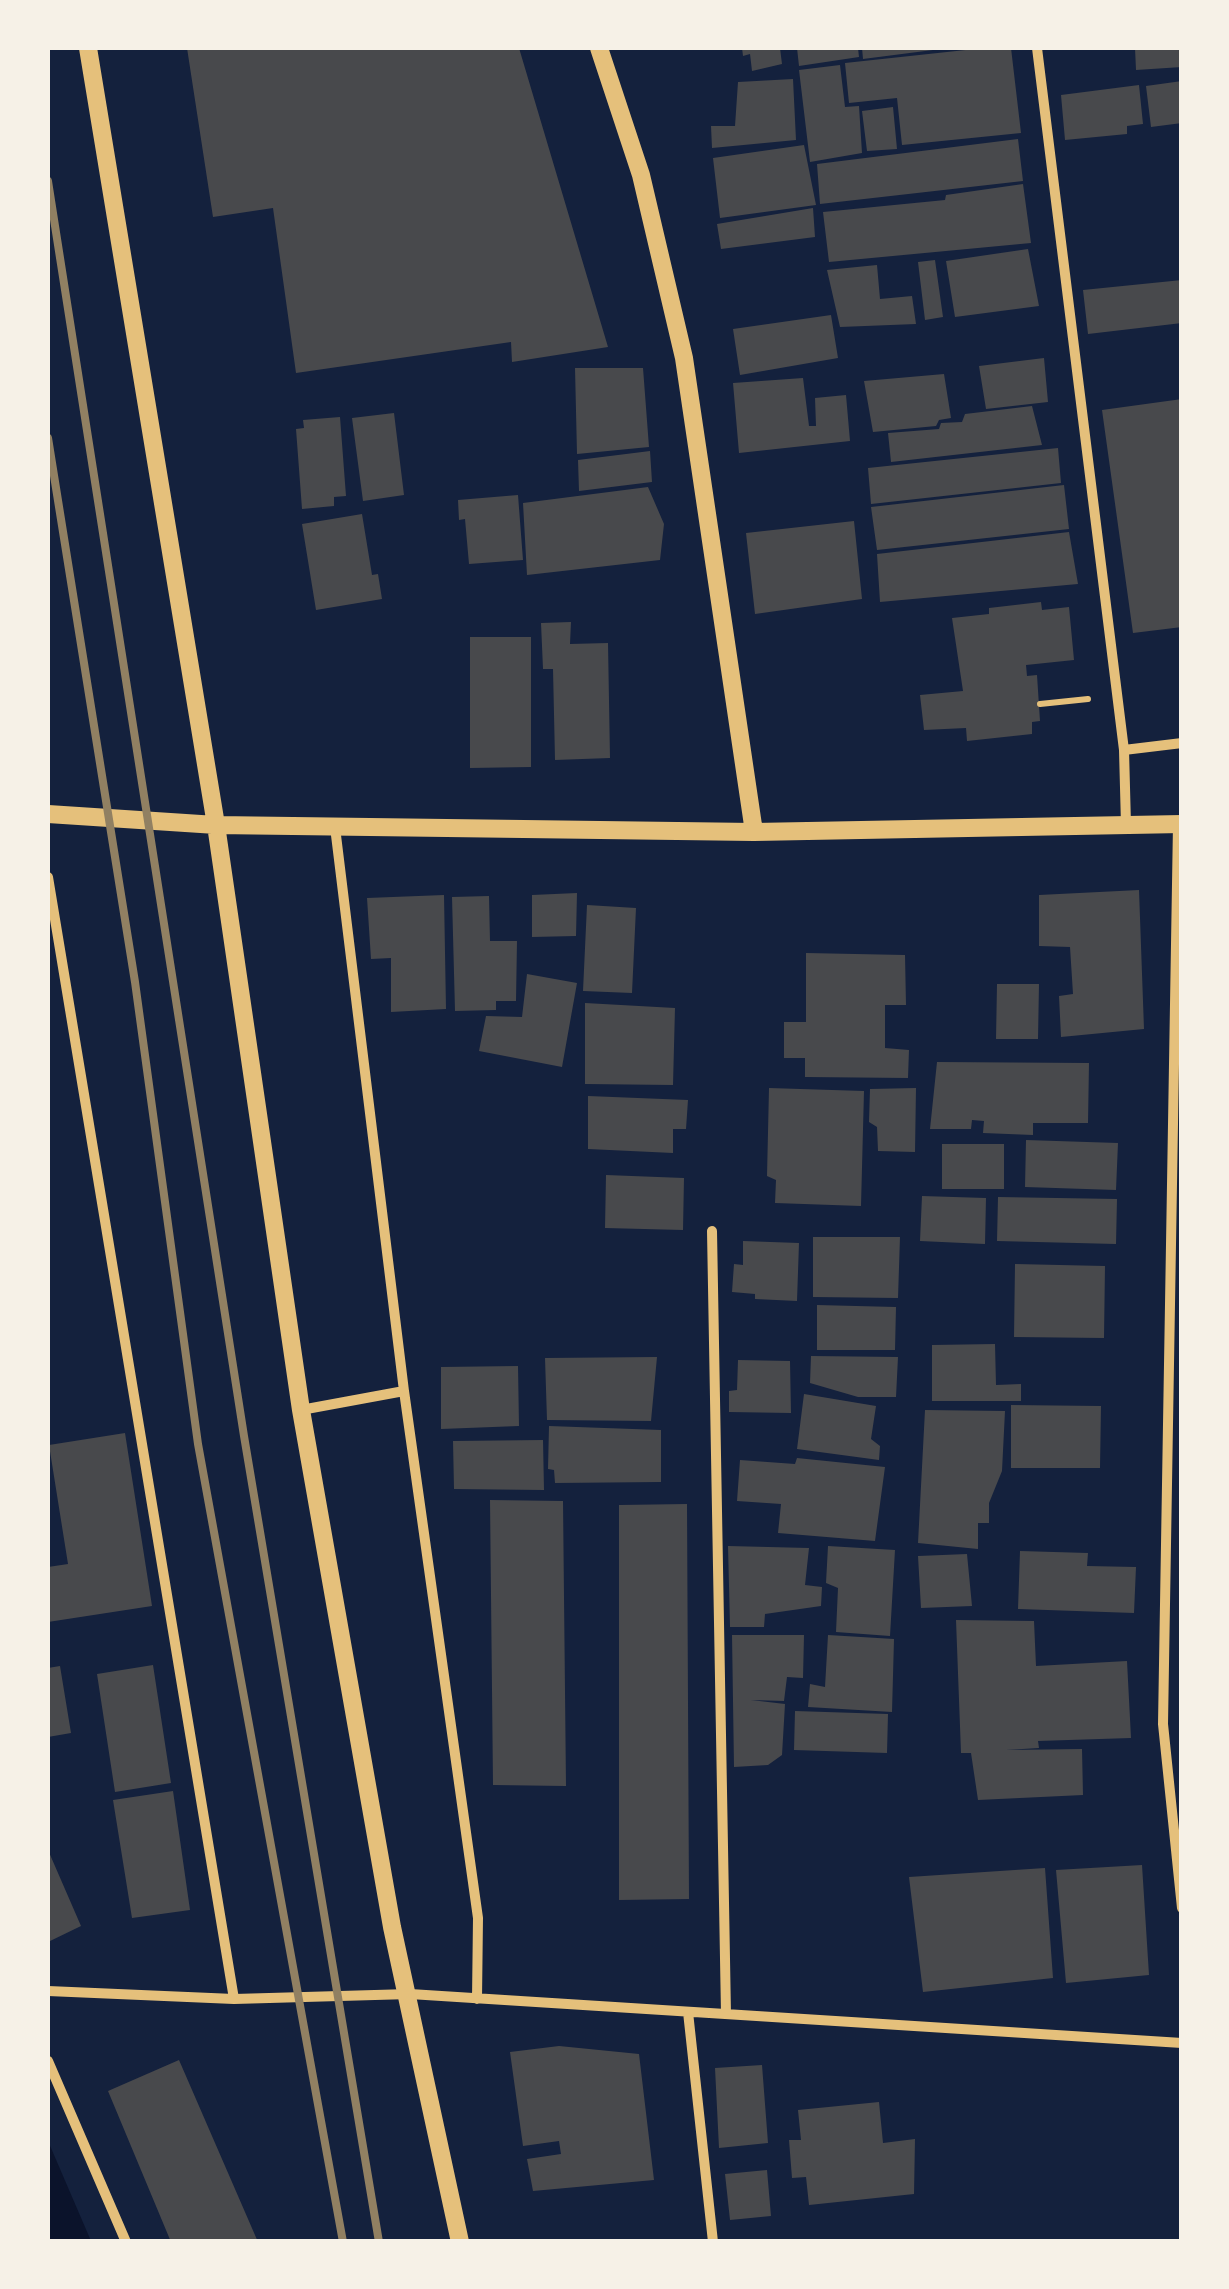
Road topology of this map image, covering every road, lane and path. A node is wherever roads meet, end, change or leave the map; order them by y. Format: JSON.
{"nodes":[{"id":1,"x":88,"y":48,"type":"edge"},
{"id":2,"x":599,"y":48,"type":"edge"},
{"id":3,"x":1037,"y":48,"type":"edge"},
{"id":4,"x":1116,"y":696,"type":"junction"},
{"id":5,"x":1040,"y":704,"type":"dead end"},
{"id":6,"x":1182,"y":743,"type":"edge"},
{"id":7,"x":1124,"y":750,"type":"junction"},
{"id":8,"x":48,"y":814,"type":"edge"},
{"id":9,"x":1180,"y":824,"type":"edge"},
{"id":10,"x":1126,"y":825,"type":"junction"},
{"id":11,"x":216,"y":826,"type":"junction"},
{"id":12,"x":335,"y":827,"type":"junction"},
{"id":13,"x":754,"y":832,"type":"junction"},
{"id":14,"x":48,"y":878,"type":"edge"},
{"id":15,"x":712,"y":1231,"type":"dead end"},
{"id":16,"x":404,"y":1391,"type":"junction"},
{"id":17,"x":301,"y":1410,"type":"junction"},
{"id":18,"x":1182,"y":1908,"type":"edge"},
{"id":19,"x":48,"y":1992,"type":"edge"},
{"id":20,"x":410,"y":1994,"type":"junction"},
{"id":21,"x":234,"y":1999,"type":"junction"},
{"id":22,"x":477,"y":1999,"type":"junction"},
{"id":23,"x":688,"y":2012,"type":"junction"},
{"id":24,"x":726,"y":2014,"type":"junction"},
{"id":25,"x":1182,"y":2042,"type":"edge"},
{"id":26,"x":48,"y":2061,"type":"edge"},
{"id":27,"x":126,"y":2242,"type":"edge"},
{"id":28,"x":460,"y":2242,"type":"edge"},
{"id":29,"x":714,"y":2242,"type":"edge"}],
"edges":[{"from":1,"to":11,"type":"street"},
{"from":2,"to":13,"type":"street"},
{"from":3,"to":4,"type":"street"},
{"from":4,"to":5,"type":"path"},
{"from":4,"to":7,"type":"street"},
{"from":6,"to":7,"type":"street"},
{"from":7,"to":10,"type":"street"},
{"from":8,"to":11,"type":"street"},
{"from":9,"to":10,"type":"street"},
{"from":9,"to":18,"type":"street"},
{"from":10,"to":13,"type":"street"},
{"from":11,"to":12,"type":"street"},
{"from":11,"to":17,"type":"street"},
{"from":12,"to":13,"type":"street"},
{"from":12,"to":16,"type":"street"},
{"from":14,"to":21,"type":"street"},
{"from":15,"to":24,"type":"street"},
{"from":16,"to":17,"type":"street"},
{"from":16,"to":22,"type":"street"},
{"from":17,"to":20,"type":"street"},
{"from":19,"to":21,"type":"street"},
{"from":20,"to":21,"type":"street"},
{"from":20,"to":22,"type":"street"},
{"from":20,"to":28,"type":"street"},
{"from":22,"to":23,"type":"street"},
{"from":23,"to":24,"type":"street"},
{"from":23,"to":29,"type":"street"},
{"from":24,"to":25,"type":"street"},
{"from":26,"to":27,"type":"street"}]}
